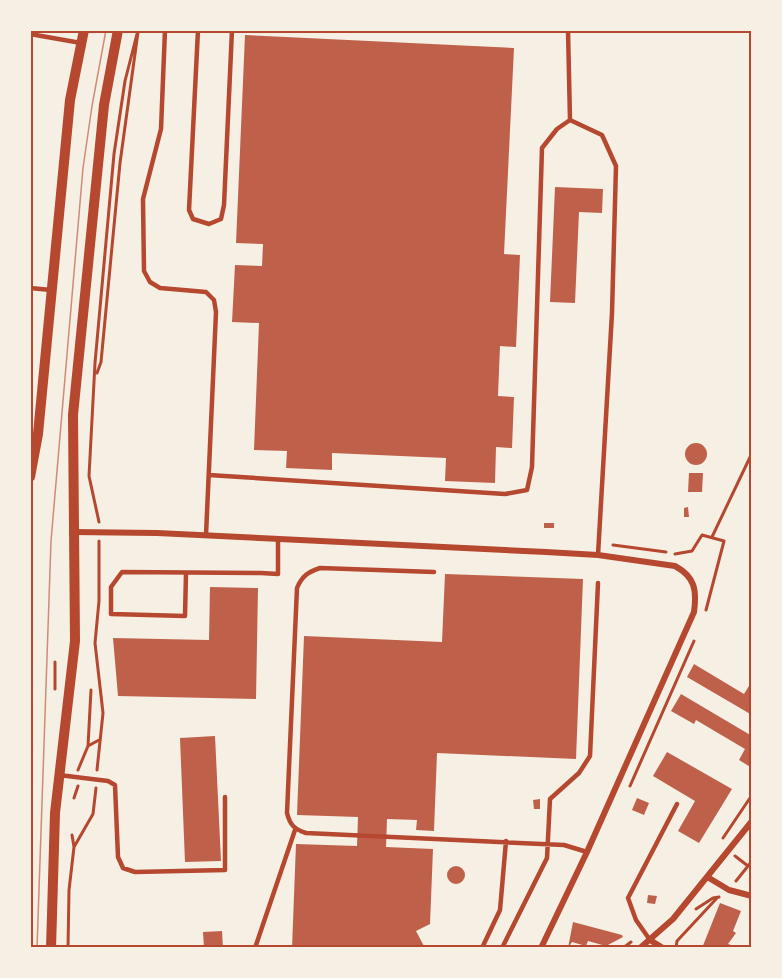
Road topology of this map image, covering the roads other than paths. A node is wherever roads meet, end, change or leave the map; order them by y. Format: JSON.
{"nodes":[{"id":1,"x":84,"y":30,"type":"edge"},
{"id":2,"x":118,"y":30,"type":"edge"},
{"id":3,"x":165,"y":30,"type":"edge"},
{"id":4,"x":198,"y":30,"type":"edge"},
{"id":5,"x":232,"y":30,"type":"edge"},
{"id":6,"x":568,"y":30,"type":"edge"},
{"id":7,"x":30,"y":34,"type":"edge"},
{"id":8,"x":81,"y":43,"type":"junction"},
{"id":9,"x":570,"y":120,"type":"junction"},
{"id":10,"x":30,"y":288,"type":"edge"},
{"id":11,"x":51,"y":290,"type":"junction"},
{"id":12,"x":209,"y":475,"type":"junction"},
{"id":13,"x":30,"y":477,"type":"edge"},
{"id":14,"x":72,"y":532,"type":"junction"},
{"id":15,"x":206,"y":535,"type":"junction"},
{"id":16,"x":278,"y":539,"type":"junction"},
{"id":17,"x":598,"y":555,"type":"junction"},
{"id":18,"x":434,"y":572,"type":"dead end"},
{"id":19,"x":186,"y":573,"type":"junction"},
{"id":20,"x":598,"y":583,"type":"dead end"},
{"id":21,"x":59,"y":775,"type":"junction"},
{"id":22,"x":225,"y":797,"type":"dead end"},
{"id":23,"x":677,"y":804,"type":"dead end"},
{"id":24,"x":752,"y":821,"type":"edge"},
{"id":25,"x":295,"y":830,"type":"junction"},
{"id":26,"x":506,"y":841,"type":"junction"},
{"id":27,"x":548,"y":844,"type":"junction"},
{"id":28,"x":587,"y":852,"type":"junction"},
{"id":29,"x":709,"y":878,"type":"junction"},
{"id":30,"x":752,"y":896,"type":"edge"},
{"id":31,"x":650,"y":940,"type":"junction"},
{"id":32,"x":51,"y":948,"type":"edge"},
{"id":33,"x":255,"y":948,"type":"edge"},
{"id":34,"x":482,"y":948,"type":"edge"},
{"id":35,"x":502,"y":948,"type":"edge"},
{"id":36,"x":541,"y":948,"type":"edge"},
{"id":37,"x":640,"y":948,"type":"edge"},
{"id":38,"x":663,"y":948,"type":"edge"}],
"edges":[{"from":1,"to":8,"type":"street"},
{"from":2,"to":14,"type":"street"},
{"from":3,"to":12,"type":"lane"},
{"from":4,"to":5,"type":"lane"},
{"from":6,"to":9,"type":"lane"},
{"from":7,"to":8,"type":"lane"},
{"from":8,"to":11,"type":"street"},
{"from":9,"to":12,"type":"lane"},
{"from":9,"to":17,"type":"lane"},
{"from":10,"to":11,"type":"lane"},
{"from":11,"to":13,"type":"street"},
{"from":12,"to":15,"type":"lane"},
{"from":14,"to":15,"type":"street"},
{"from":14,"to":21,"type":"street"},
{"from":15,"to":16,"type":"street"},
{"from":16,"to":17,"type":"street"},
{"from":16,"to":19,"type":"lane"},
{"from":17,"to":28,"type":"street"},
{"from":18,"to":25,"type":"lane"},
{"from":19,"to":19,"type":"lane"},
{"from":20,"to":27,"type":"lane"},
{"from":21,"to":22,"type":"lane"},
{"from":21,"to":32,"type":"street"},
{"from":23,"to":31,"type":"lane"},
{"from":24,"to":29,"type":"street"},
{"from":25,"to":26,"type":"lane"},
{"from":25,"to":33,"type":"lane"},
{"from":26,"to":27,"type":"lane"},
{"from":26,"to":34,"type":"lane"},
{"from":27,"to":28,"type":"lane"},
{"from":27,"to":35,"type":"lane"},
{"from":28,"to":36,"type":"street"},
{"from":29,"to":30,"type":"street"},
{"from":29,"to":31,"type":"street"},
{"from":31,"to":37,"type":"street"},
{"from":31,"to":38,"type":"street"}]}
